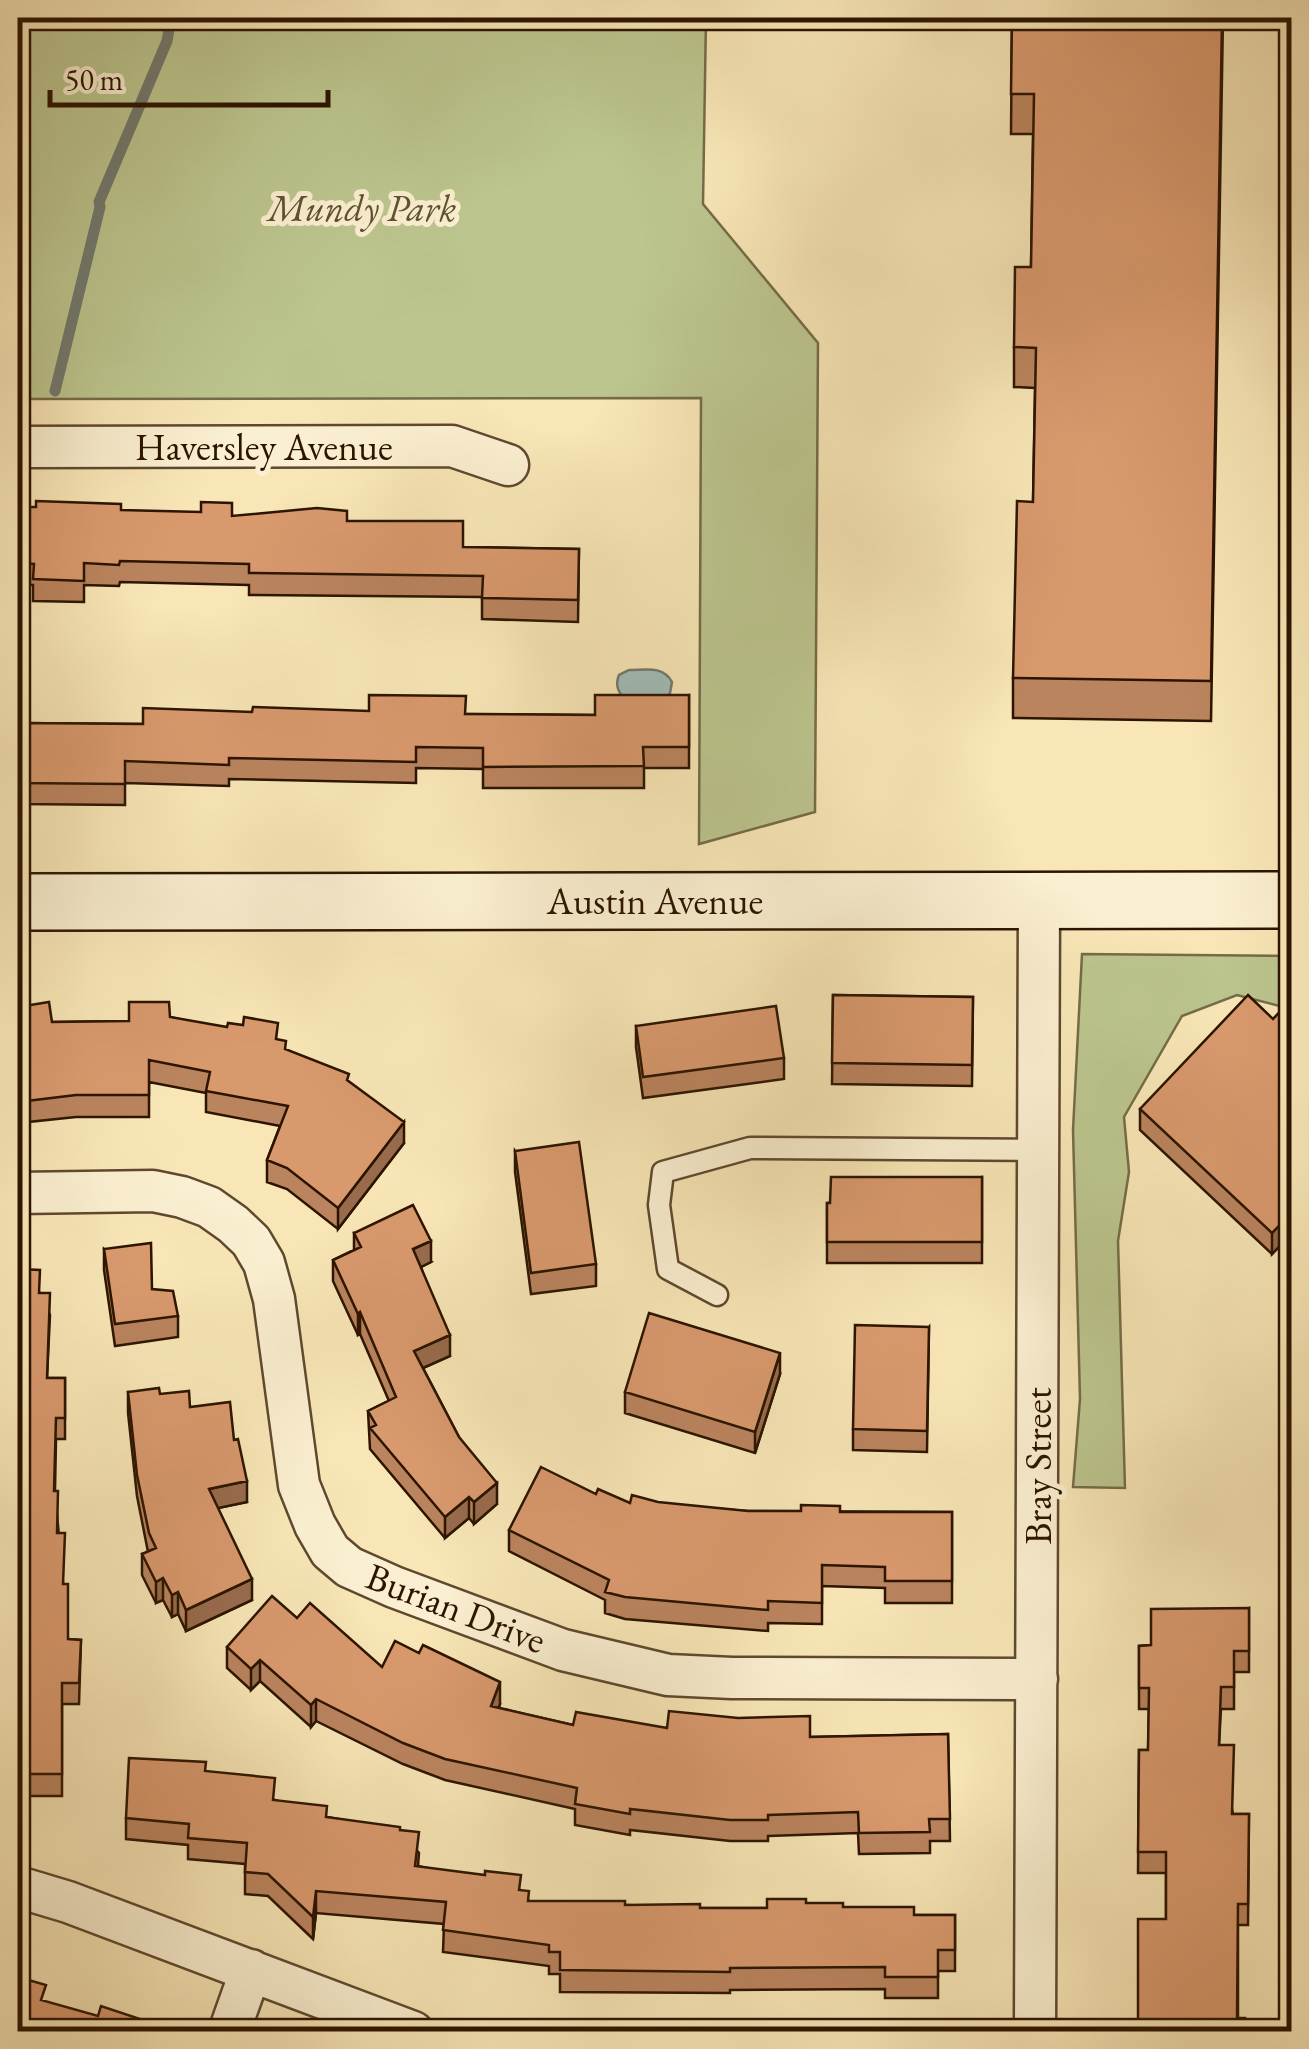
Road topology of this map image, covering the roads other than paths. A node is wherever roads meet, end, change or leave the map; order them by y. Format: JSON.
{"nodes":[{"id":1,"x":18,"y":447,"type":"edge"},
{"id":2,"x":508,"y":465,"type":"dead end"},
{"id":3,"x":1292,"y":900,"type":"edge"},
{"id":4,"x":1039,"y":901,"type":"junction"},
{"id":5,"x":18,"y":902,"type":"edge"},
{"id":6,"x":1040,"y":1150,"type":"junction"},
{"id":7,"x":18,"y":1193,"type":"edge"},
{"id":8,"x":717,"y":1295,"type":"dead end"},
{"id":9,"x":1037,"y":1679,"type":"junction"},
{"id":10,"x":18,"y":1887,"type":"edge"},
{"id":11,"x":252,"y":1970,"type":"junction"},
{"id":12,"x":229,"y":2032,"type":"edge"},
{"id":13,"x":413,"y":2032,"type":"edge"},
{"id":14,"x":1036,"y":2032,"type":"edge"}],
"edges":[{"from":1,"to":2,"type":"street","name":"Haversley Avenue"},
{"from":3,"to":4,"type":"main road","name":"Austin Avenue"},
{"from":4,"to":5,"type":"main road","name":"Austin Avenue"},
{"from":4,"to":6,"type":"street","name":"Bray Street"},
{"from":6,"to":8,"type":"lane"},
{"from":6,"to":9,"type":"street","name":"Bray Street"},
{"from":7,"to":9,"type":"street","name":"Burian Drive"},
{"from":9,"to":14,"type":"street","name":"Bray Street"},
{"from":10,"to":11,"type":"street"},
{"from":11,"to":12,"type":"street"},
{"from":11,"to":13,"type":"street"}]}
